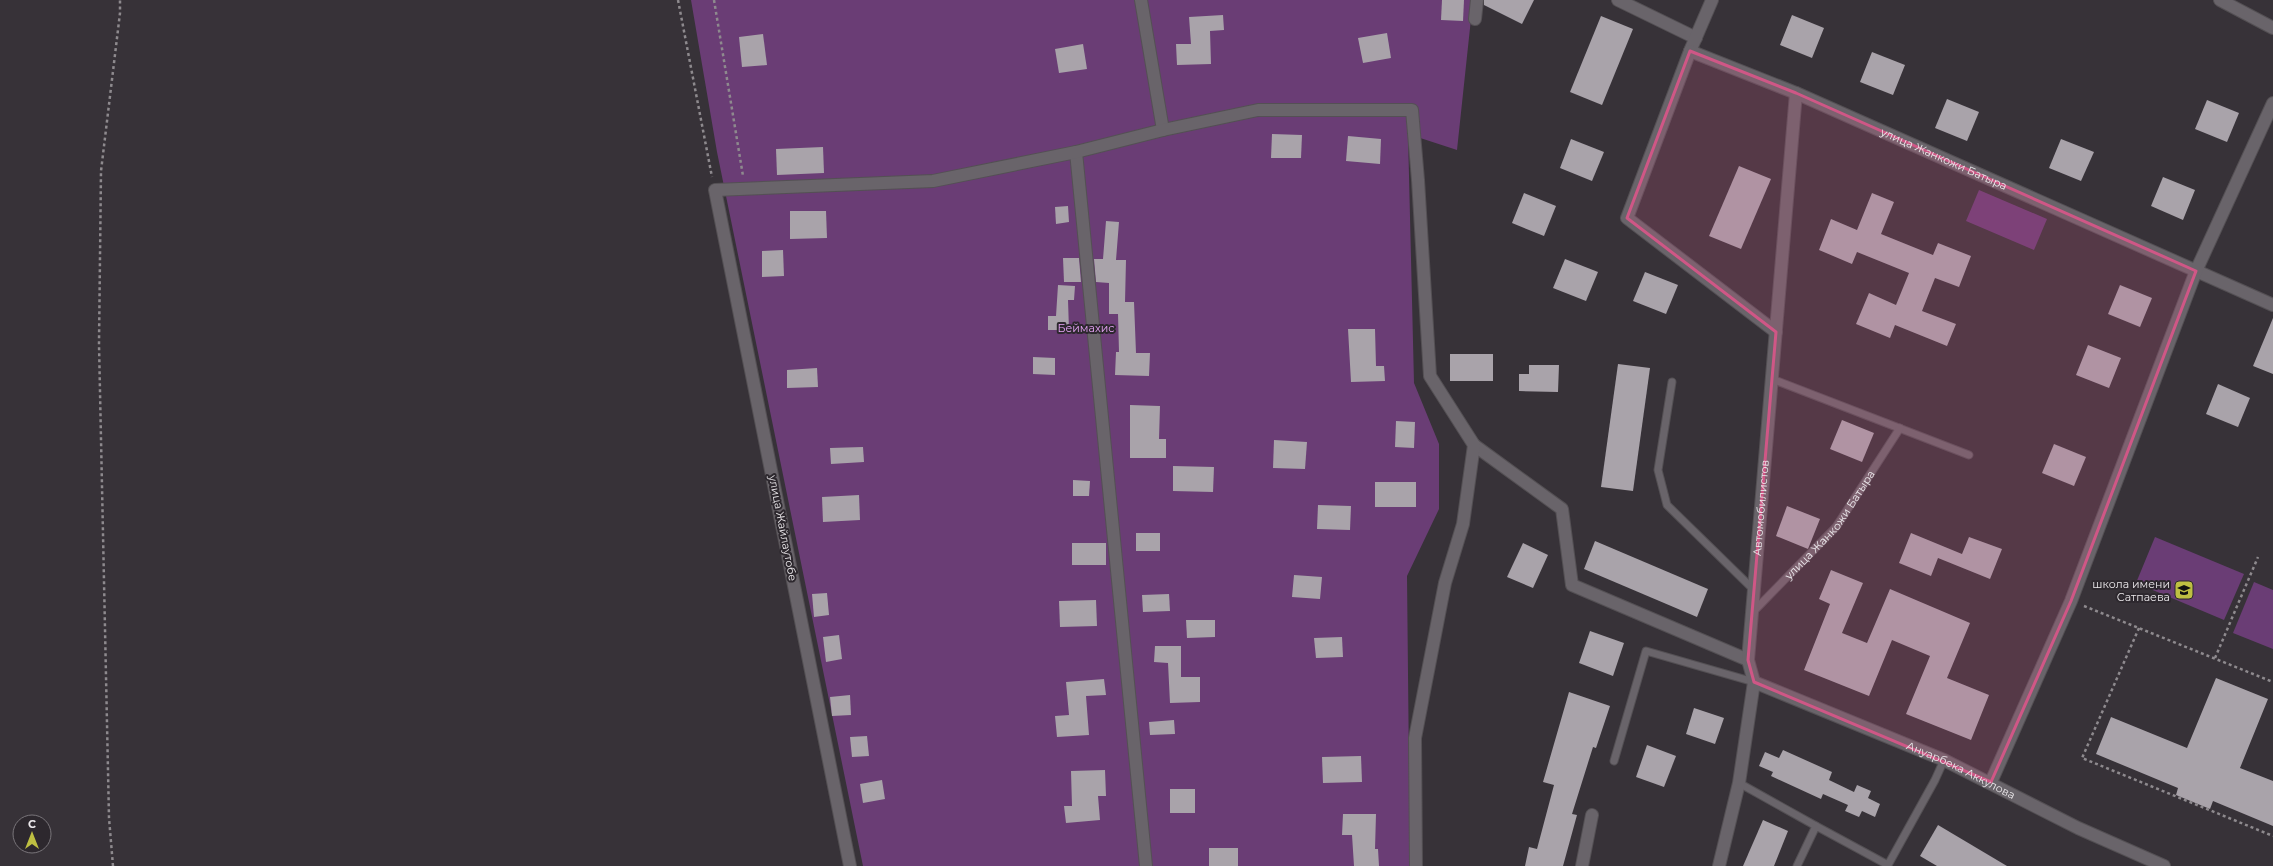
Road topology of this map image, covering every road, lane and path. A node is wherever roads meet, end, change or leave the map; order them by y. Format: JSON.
{"nodes":[{"id":1,"x":120,"y":0,"type":"edge"},
{"id":2,"x":678,"y":0,"type":"edge"},
{"id":3,"x":714,"y":0,"type":"edge"},
{"id":4,"x":1141,"y":0,"type":"edge"},
{"id":5,"x":1477,"y":0,"type":"edge"},
{"id":6,"x":1618,"y":0,"type":"edge"},
{"id":7,"x":1712,"y":0,"type":"edge"},
{"id":8,"x":2220,"y":0,"type":"edge"},
{"id":9,"x":1475,"y":19,"type":"dead end"},
{"id":10,"x":2273,"y":28,"type":"edge"},
{"id":11,"x":1696,"y":38,"type":"junction"},
{"id":12,"x":1690,"y":51,"type":"junction"},
{"id":13,"x":1796,"y":92,"type":"junction"},
{"id":14,"x":2273,"y":103,"type":"edge"},
{"id":15,"x":1163,"y":130,"type":"junction"},
{"id":16,"x":1076,"y":152,"type":"junction"},
{"id":17,"x":715,"y":190,"type":"junction"},
{"id":18,"x":746,"y":190,"type":"junction"},
{"id":19,"x":2196,"y":270,"type":"junction"},
{"id":20,"x":2273,"y":305,"type":"edge"},
{"id":21,"x":1776,"y":332,"type":"junction"},
{"id":22,"x":1772,"y":379,"type":"junction"},
{"id":23,"x":1672,"y":382,"type":"dead end"},
{"id":24,"x":1900,"y":428,"type":"junction"},
{"id":25,"x":1474,"y":445,"type":"junction"},
{"id":26,"x":1969,"y":455,"type":"dead end"},
{"id":27,"x":2258,"y":558,"type":"dead end"},
{"id":28,"x":1753,"y":590,"type":"junction"},
{"id":29,"x":2071,"y":601,"type":"junction"},
{"id":30,"x":1751,"y":615,"type":"junction"},
{"id":31,"x":2138,"y":628,"type":"junction"},
{"id":32,"x":2215,"y":658,"type":"junction"},
{"id":33,"x":1748,"y":660,"type":"junction"},
{"id":34,"x":1754,"y":682,"type":"junction"},
{"id":35,"x":2273,"y":682,"type":"edge"},
{"id":36,"x":1944,"y":760,"type":"junction"},
{"id":37,"x":1614,"y":761,"type":"dead end"},
{"id":38,"x":1991,"y":782,"type":"junction"},
{"id":39,"x":1740,"y":783,"type":"junction"},
{"id":40,"x":1592,"y":815,"type":"dead end"},
{"id":41,"x":1816,"y":826,"type":"junction"},
{"id":42,"x":2273,"y":836,"type":"edge"},
{"id":43,"x":113,"y":866,"type":"edge"},
{"id":44,"x":850,"y":866,"type":"edge"},
{"id":45,"x":1146,"y":866,"type":"edge"},
{"id":46,"x":1416,"y":866,"type":"edge"},
{"id":47,"x":1582,"y":866,"type":"edge"},
{"id":48,"x":1719,"y":866,"type":"edge"},
{"id":49,"x":1797,"y":866,"type":"edge"},
{"id":50,"x":1888,"y":866,"type":"edge"},
{"id":51,"x":2164,"y":866,"type":"edge"}],
"edges":[{"from":1,"to":43,"type":"path"},
{"from":2,"to":17,"type":"path"},
{"from":3,"to":18,"type":"path"},
{"from":4,"to":15,"type":"street"},
{"from":5,"to":9,"type":"street"},
{"from":6,"to":11,"type":"street"},
{"from":7,"to":11,"type":"street"},
{"from":8,"to":10,"type":"street"},
{"from":11,"to":12,"type":"street"},
{"from":12,"to":13,"type":"street","name":"улица Жанкожи Батыра"},
{"from":12,"to":21,"type":"street"},
{"from":13,"to":19,"type":"street","name":"улица Жанкожи Батыра"},
{"from":13,"to":21,"type":"street","name":"Автомобилистов"},
{"from":14,"to":19,"type":"street"},
{"from":15,"to":16,"type":"street"},
{"from":15,"to":25,"type":"street"},
{"from":16,"to":18,"type":"street"},
{"from":16,"to":45,"type":"street"},
{"from":17,"to":18,"type":"street"},
{"from":17,"to":44,"type":"street","name":"улица Жайлаутобе"},
{"from":19,"to":20,"type":"street","name":"улица Жанкожи Батыра"},
{"from":19,"to":29,"type":"street"},
{"from":21,"to":22,"type":"street","name":"Автомобилистов"},
{"from":22,"to":24,"type":"lane"},
{"from":22,"to":28,"type":"street","name":"Автомобилистов"},
{"from":23,"to":28,"type":"lane"},
{"from":24,"to":26,"type":"lane"},
{"from":24,"to":30,"type":"lane","name":"улица Жанкожи Батыра"},
{"from":25,"to":33,"type":"street"},
{"from":25,"to":46,"type":"street"},
{"from":27,"to":32,"type":"path"},
{"from":28,"to":30,"type":"street","name":"Автомобилистов"},
{"from":29,"to":31,"type":"path"},
{"from":29,"to":38,"type":"street"},
{"from":30,"to":33,"type":"street","name":"Автомобилистов"},
{"from":31,"to":32,"type":"path"},
{"from":31,"to":42,"type":"path"},
{"from":32,"to":35,"type":"path"},
{"from":33,"to":34,"type":"street","name":"Автомобилистов"},
{"from":34,"to":36,"type":"street","name":"Ануарбека Аккулова"},
{"from":34,"to":37,"type":"lane"},
{"from":34,"to":39,"type":"street"},
{"from":36,"to":38,"type":"street","name":"Ануарбека Аккулова"},
{"from":36,"to":50,"type":"lane"},
{"from":38,"to":51,"type":"street","name":"Ануарбека Аккулова"},
{"from":39,"to":41,"type":"lane"},
{"from":39,"to":48,"type":"street"},
{"from":40,"to":47,"type":"street"},
{"from":41,"to":49,"type":"lane"},
{"from":41,"to":50,"type":"lane"}]}
